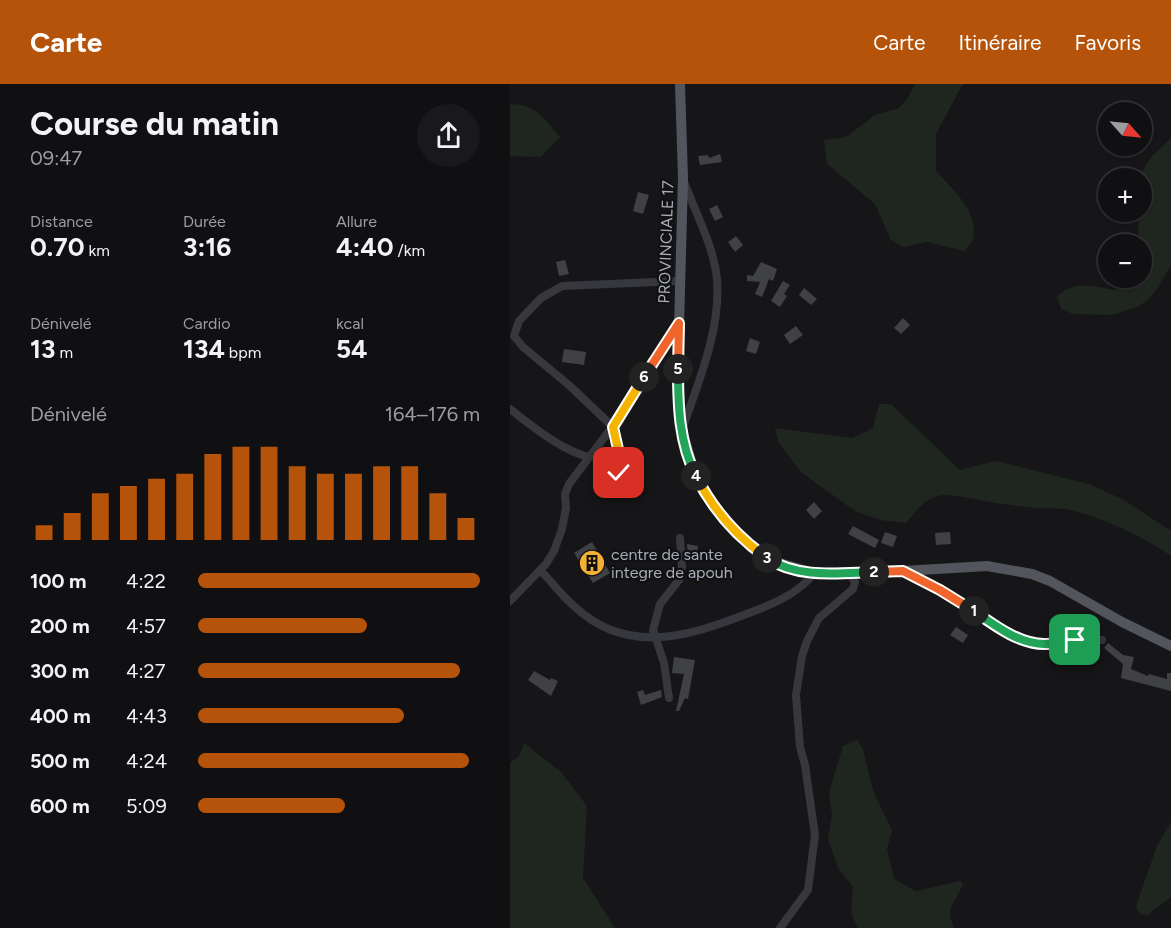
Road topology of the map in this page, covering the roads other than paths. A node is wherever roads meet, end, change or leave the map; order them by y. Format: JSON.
{"nodes":[{"id":1,"x":680,"y":84,"type":"edge"},
{"id":2,"x":683,"y":178,"type":"junction"},
{"id":3,"x":680,"y":281,"type":"junction"},
{"id":4,"x":679,"y":323,"type":"junction"},
{"id":5,"x":510,"y":409,"type":"edge"},
{"id":6,"x":613,"y":427,"type":"junction"},
{"id":7,"x":681,"y":431,"type":"junction"},
{"id":8,"x":589,"y":457,"type":"junction"},
{"id":9,"x":625,"y":467,"type":"junction"},
{"id":10,"x":609,"y":481,"type":"dead end"},
{"id":11,"x":637,"y":489,"type":"dead end"},
{"id":12,"x":681,"y":538,"type":"dead end"},
{"id":13,"x":540,"y":570,"type":"junction"},
{"id":14,"x":903,"y":571,"type":"junction"},
{"id":15,"x":814,"y":573,"type":"junction"},
{"id":16,"x":849,"y":573,"type":"junction"},
{"id":17,"x":510,"y":602,"type":"edge"},
{"id":18,"x":655,"y":638,"type":"junction"},
{"id":19,"x":1102,"y":640,"type":"dead end"},
{"id":20,"x":1171,"y":646,"type":"edge"},
{"id":21,"x":669,"y":698,"type":"dead end"},
{"id":22,"x":780,"y":928,"type":"edge"}],
"edges":[{"from":1,"to":2,"type":"main road","name":"PROVINCIALE 17"},
{"from":2,"to":3,"type":"main road","name":"PROVINCIALE 17"},
{"from":2,"to":7,"type":"street"},
{"from":3,"to":4,"type":"main road","name":"PROVINCIALE 17"},
{"from":3,"to":6,"type":"street"},
{"from":4,"to":6,"type":"street"},
{"from":4,"to":7,"type":"main road","name":"PROVINCIALE 17"},
{"from":5,"to":8,"type":"street"},
{"from":6,"to":8,"type":"street"},
{"from":6,"to":9,"type":"street"},
{"from":7,"to":15,"type":"main road","name":"PROVINCIALE 17"},
{"from":8,"to":13,"type":"street"},
{"from":9,"to":10,"type":"street"},
{"from":9,"to":11,"type":"street"},
{"from":12,"to":18,"type":"street"},
{"from":13,"to":17,"type":"street"},
{"from":13,"to":18,"type":"street"},
{"from":14,"to":16,"type":"main road","name":"PROVINCIALE 17"},
{"from":14,"to":19,"type":"street"},
{"from":14,"to":20,"type":"main road","name":"PROVINCIALE 17"},
{"from":15,"to":16,"type":"main road","name":"PROVINCIALE 17"},
{"from":15,"to":18,"type":"street"},
{"from":16,"to":22,"type":"street"},
{"from":18,"to":21,"type":"street"}]}
